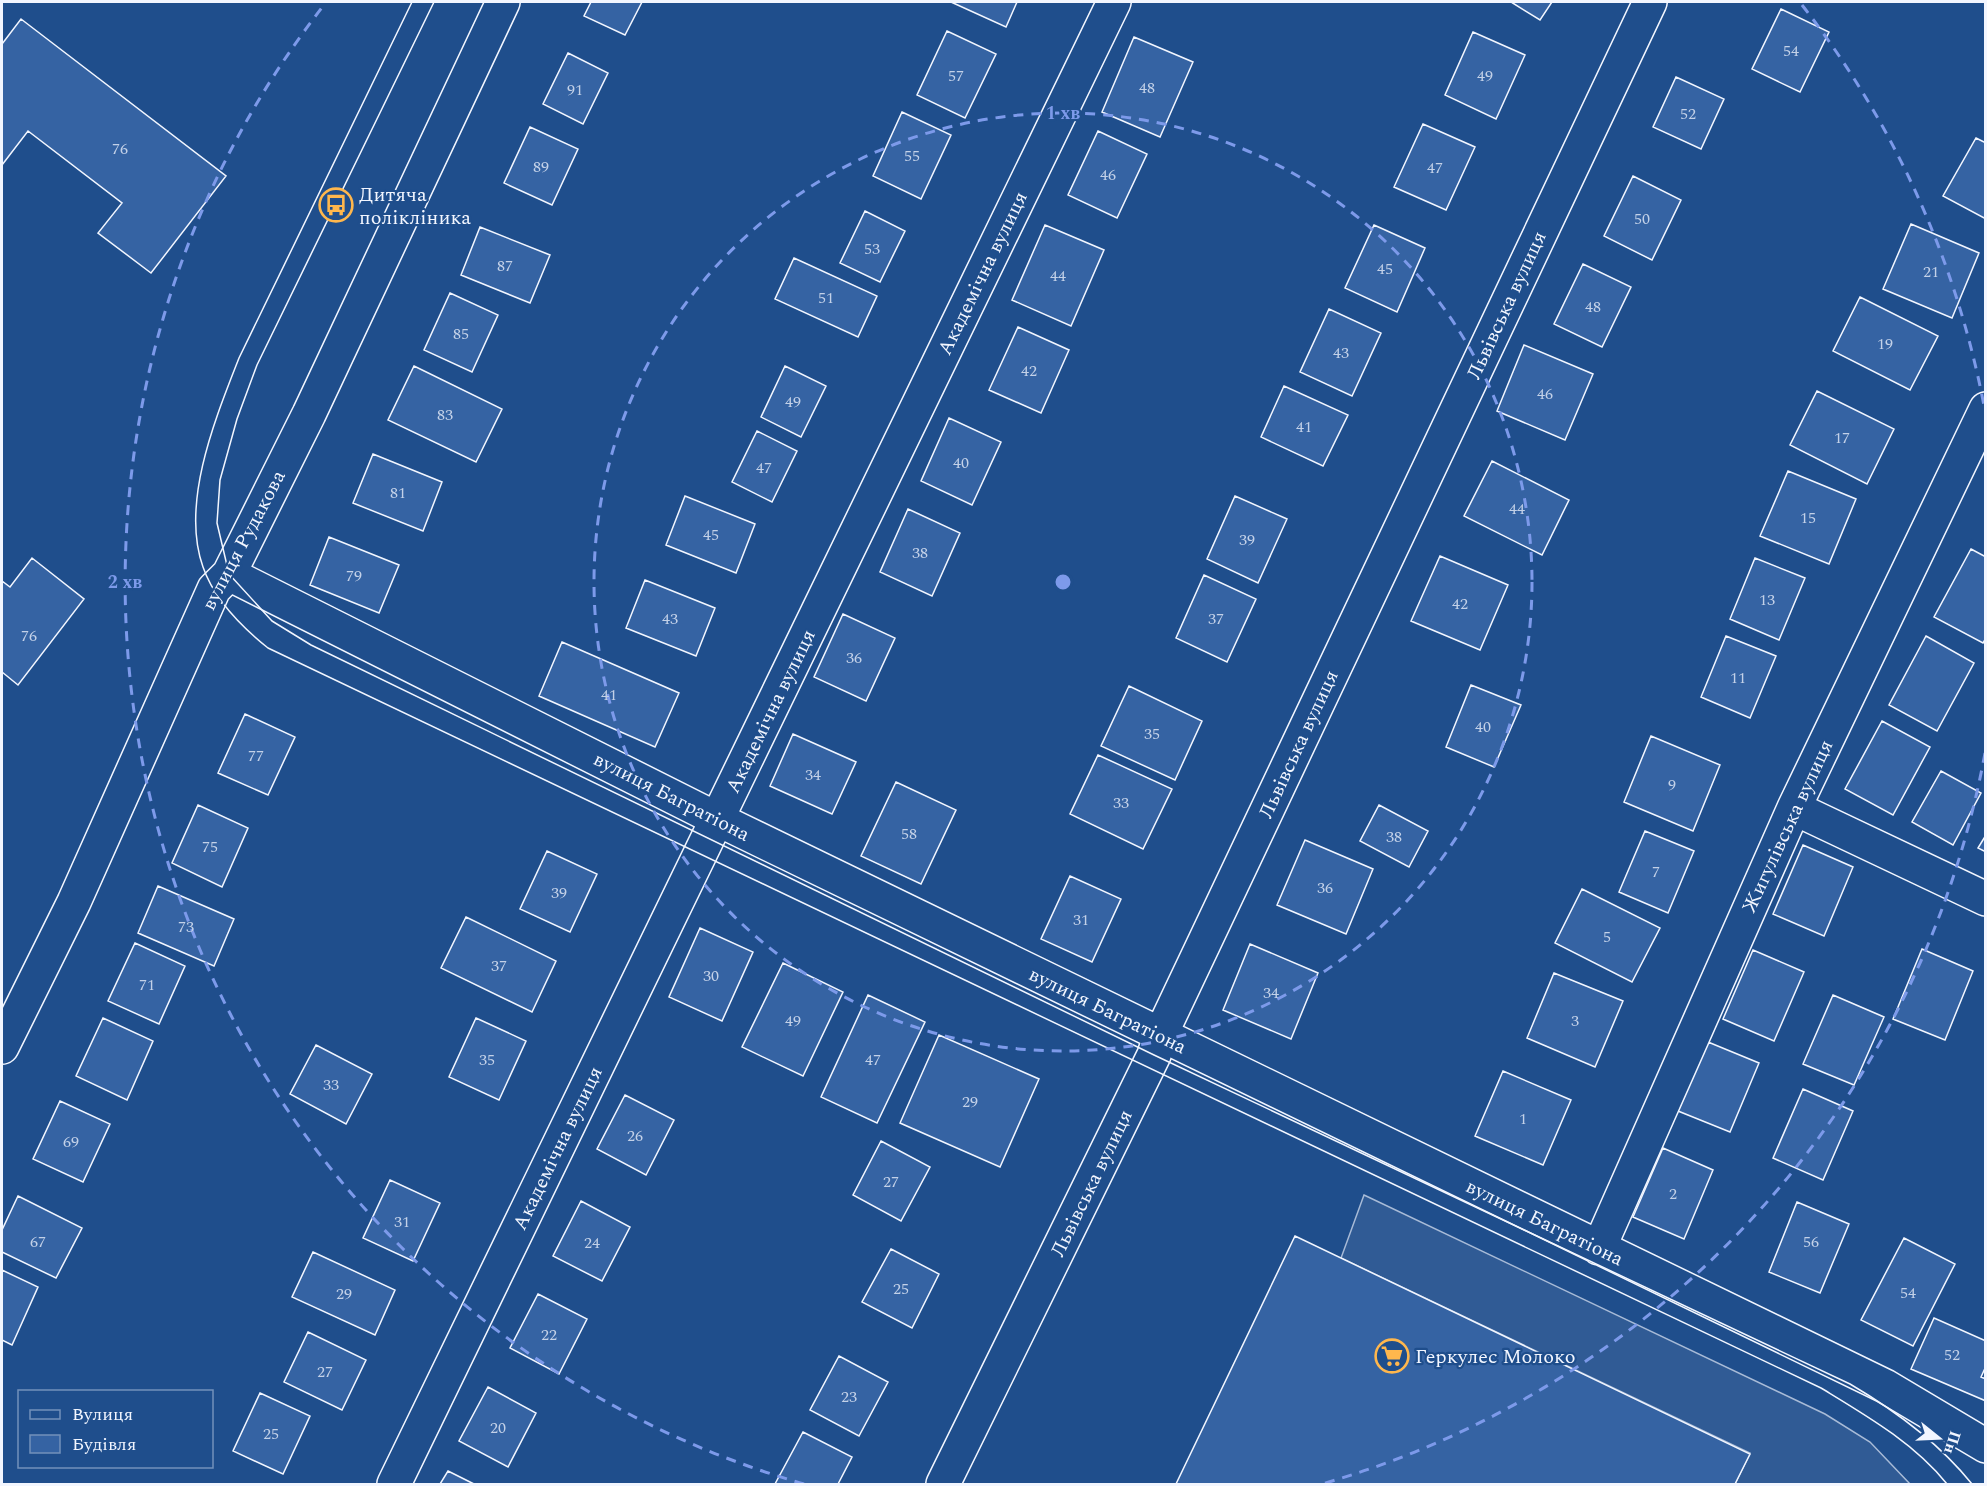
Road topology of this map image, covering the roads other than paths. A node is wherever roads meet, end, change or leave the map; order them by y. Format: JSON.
{"nodes":[{"id":1,"x":503,"y":2,"type":"edge"},
{"id":2,"x":1114,"y":2,"type":"edge"},
{"id":3,"x":1650,"y":2,"type":"edge"},
{"id":4,"x":1986,"y":409,"type":"edge"},
{"id":5,"x":230,"y":574,"type":"junction"},
{"id":6,"x":1794,"y":808,"type":"junction"},
{"id":7,"x":717,"y":819,"type":"junction"},
{"id":8,"x":1986,"y":899,"type":"edge"},
{"id":9,"x":1160,"y":1036,"type":"junction"},
{"id":10,"x":2,"y":1047,"type":"edge"},
{"id":11,"x":1599,"y":1248,"type":"junction"},
{"id":12,"x":1986,"y":1446,"type":"edge"},
{"id":13,"x":394,"y":1485,"type":"edge"},
{"id":14,"x":944,"y":1485,"type":"edge"}],
"edges":[{"from":1,"to":5,"type":"street","name":"вулиця Рудакова"},
{"from":2,"to":7,"type":"street","name":"Академічна вулиця"},
{"from":3,"to":9,"type":"street","name":"Львівська вулиця"},
{"from":4,"to":6,"type":"street","name":"Жигулівська вулиця"},
{"from":5,"to":7,"type":"street","name":"вулиця Багратіона"},
{"from":5,"to":10,"type":"street","name":"вулиця Рудакова"},
{"from":6,"to":8,"type":"street"},
{"from":6,"to":11,"type":"street","name":"Жигулівська вулиця"},
{"from":7,"to":9,"type":"street","name":"вулиця Багратіона"},
{"from":7,"to":13,"type":"street","name":"Академічна вулиця"},
{"from":9,"to":11,"type":"street","name":"вулиця Багратіона"},
{"from":9,"to":14,"type":"street","name":"Львівська вулиця"},
{"from":11,"to":12,"type":"street","name":"вулиця Багратіона"}]}
